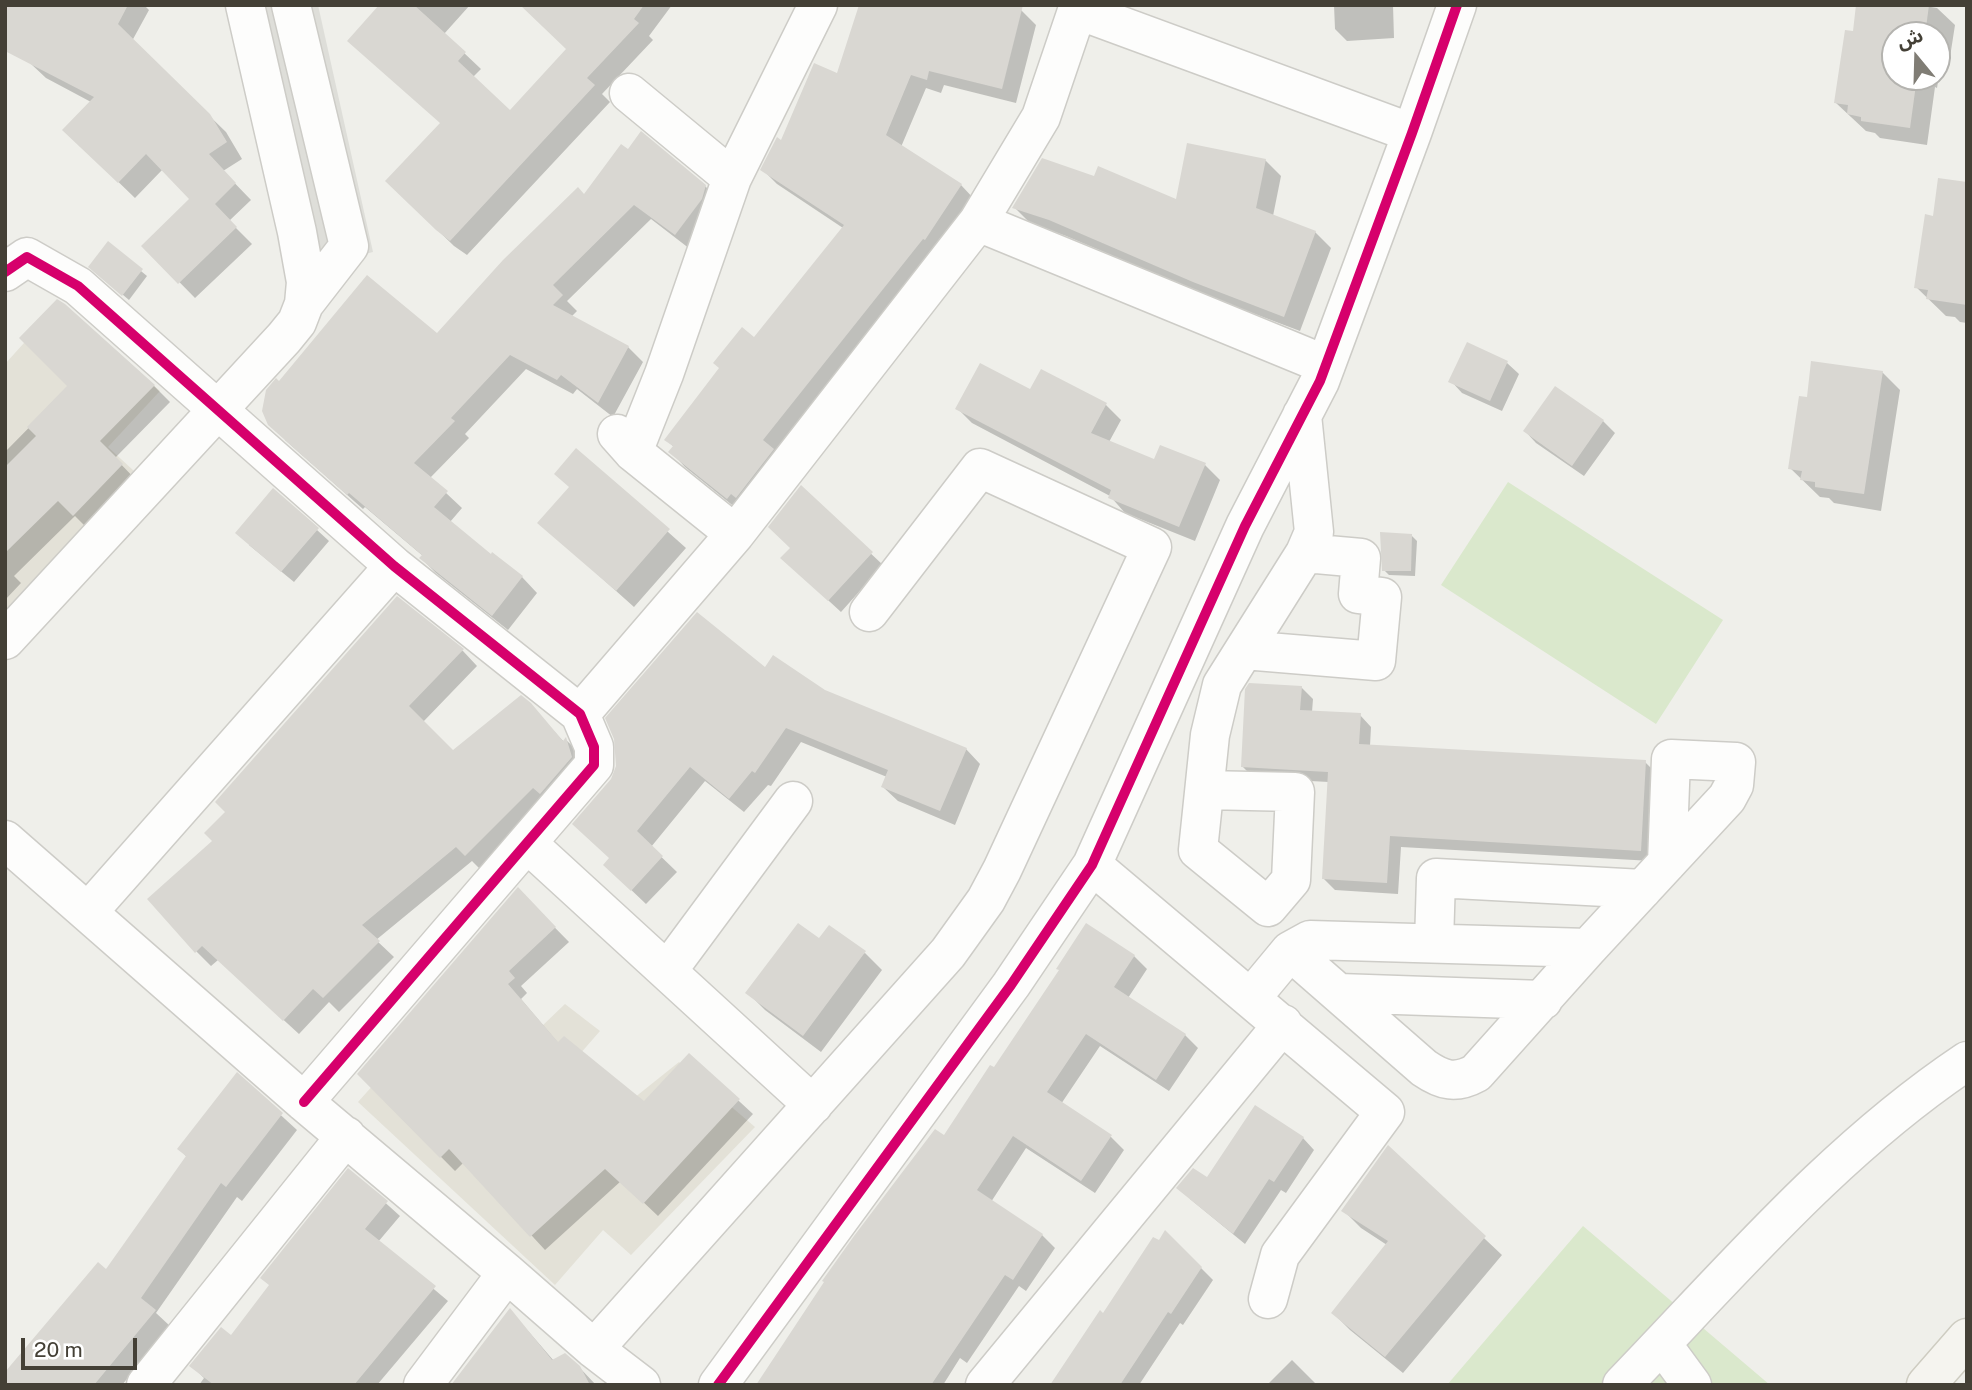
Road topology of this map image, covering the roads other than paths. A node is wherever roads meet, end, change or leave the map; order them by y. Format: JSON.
{"nodes":[{"id":1,"x":244,"y":5,"type":"edge"},
{"id":2,"x":291,"y":5,"type":"edge"},
{"id":3,"x":818,"y":5,"type":"edge"},
{"id":4,"x":1457,"y":5,"type":"edge"},
{"id":5,"x":1079,"y":8,"type":"edge"},
{"id":6,"x":629,"y":93,"type":"dead end"},
{"id":7,"x":1412,"y":133,"type":"junction"},
{"id":8,"x":732,"y":178,"type":"junction"},
{"id":9,"x":978,"y":222,"type":"junction"},
{"id":10,"x":5,"y":272,"type":"edge"},
{"id":11,"x":304,"y":304,"type":"junction"},
{"id":12,"x":1326,"y":365,"type":"junction"},
{"id":13,"x":216,"y":410,"type":"junction"},
{"id":14,"x":1302,"y":415,"type":"junction"},
{"id":15,"x":735,"y":534,"type":"junction"},
{"id":16,"x":1305,"y":553,"type":"junction"},
{"id":17,"x":394,"y":566,"type":"junction"},
{"id":18,"x":869,"y":612,"type":"dead end"},
{"id":19,"x":5,"y":640,"type":"edge"},
{"id":20,"x":1244,"y":650,"type":"junction"},
{"id":21,"x":580,"y":714,"type":"junction"},
{"id":22,"x":1205,"y":790,"type":"dead end"},
{"id":23,"x":793,"y":801,"type":"dead end"},
{"id":24,"x":5,"y":840,"type":"edge"},
{"id":25,"x":528,"y":844,"type":"junction"},
{"id":26,"x":1092,"y":865,"type":"junction"},
{"id":27,"x":88,"y":912,"type":"junction"},
{"id":28,"x":1434,"y":943,"type":"junction"},
{"id":29,"x":1588,"y":948,"type":"junction"},
{"id":30,"x":1290,"y":951,"type":"junction"},
{"id":31,"x":668,"y":970,"type":"junction"},
{"id":32,"x":1339,"y":993,"type":"junction"},
{"id":33,"x":1251,"y":998,"type":"junction"},
{"id":34,"x":1542,"y":1000,"type":"junction"},
{"id":35,"x":1283,"y":1024,"type":"junction"},
{"id":36,"x":1967,"y":1061,"type":"edge"},
{"id":37,"x":304,"y":1102,"type":"junction"},
{"id":38,"x":813,"y":1105,"type":"junction"},
{"id":39,"x":346,"y":1136,"type":"junction"},
{"id":40,"x":507,"y":1273,"type":"junction"},
{"id":41,"x":1268,"y":1299,"type":"dead end"},
{"id":42,"x":1967,"y":1338,"type":"edge"},
{"id":43,"x":1661,"y":1344,"type":"junction"},
{"id":44,"x":594,"y":1349,"type":"junction"},
{"id":45,"x":146,"y":1385,"type":"edge"},
{"id":46,"x":423,"y":1385,"type":"edge"},
{"id":47,"x":641,"y":1385,"type":"edge"},
{"id":48,"x":718,"y":1385,"type":"edge"},
{"id":49,"x":985,"y":1385,"type":"edge"},
{"id":50,"x":1622,"y":1385,"type":"edge"},
{"id":51,"x":1692,"y":1385,"type":"edge"},
{"id":52,"x":1926,"y":1385,"type":"edge"}],
"edges":[{"from":1,"to":11,"type":"street"},
{"from":2,"to":11,"type":"street"},
{"from":3,"to":8,"type":"street"},
{"from":4,"to":7,"type":"street"},
{"from":5,"to":7,"type":"street"},
{"from":5,"to":9,"type":"street"},
{"from":6,"to":8,"type":"street"},
{"from":7,"to":12,"type":"street"},
{"from":8,"to":15,"type":"street"},
{"from":9,"to":12,"type":"street"},
{"from":9,"to":15,"type":"street"},
{"from":10,"to":13,"type":"street"},
{"from":11,"to":13,"type":"street"},
{"from":12,"to":14,"type":"street"},
{"from":13,"to":17,"type":"street"},
{"from":13,"to":19,"type":"street"},
{"from":14,"to":16,"type":"street"},
{"from":14,"to":26,"type":"street"},
{"from":15,"to":21,"type":"street"},
{"from":16,"to":20,"type":"street"},
{"from":16,"to":20,"type":"street"},
{"from":17,"to":21,"type":"street"},
{"from":17,"to":27,"type":"street"},
{"from":18,"to":38,"type":"street"},
{"from":20,"to":22,"type":"street"},
{"from":21,"to":25,"type":"street"},
{"from":23,"to":31,"type":"street"},
{"from":24,"to":27,"type":"street"},
{"from":25,"to":31,"type":"street"},
{"from":25,"to":37,"type":"street"},
{"from":26,"to":33,"type":"street"},
{"from":26,"to":48,"type":"street"},
{"from":27,"to":37,"type":"street"},
{"from":28,"to":29,"type":"street"},
{"from":28,"to":29,"type":"street"},
{"from":28,"to":30,"type":"street"},
{"from":29,"to":34,"type":"street"},
{"from":30,"to":32,"type":"street"},
{"from":30,"to":33,"type":"street"},
{"from":31,"to":38,"type":"street"},
{"from":32,"to":34,"type":"street"},
{"from":32,"to":34,"type":"street"},
{"from":33,"to":35,"type":"street"},
{"from":35,"to":41,"type":"street"},
{"from":35,"to":49,"type":"street"},
{"from":36,"to":43,"type":"street"},
{"from":37,"to":39,"type":"street"},
{"from":38,"to":44,"type":"street"},
{"from":39,"to":40,"type":"street"},
{"from":39,"to":45,"type":"street"},
{"from":40,"to":44,"type":"street"},
{"from":40,"to":46,"type":"street"},
{"from":42,"to":52,"type":"main road"},
{"from":43,"to":50,"type":"street"},
{"from":43,"to":51,"type":"street"},
{"from":44,"to":47,"type":"street"}]}
